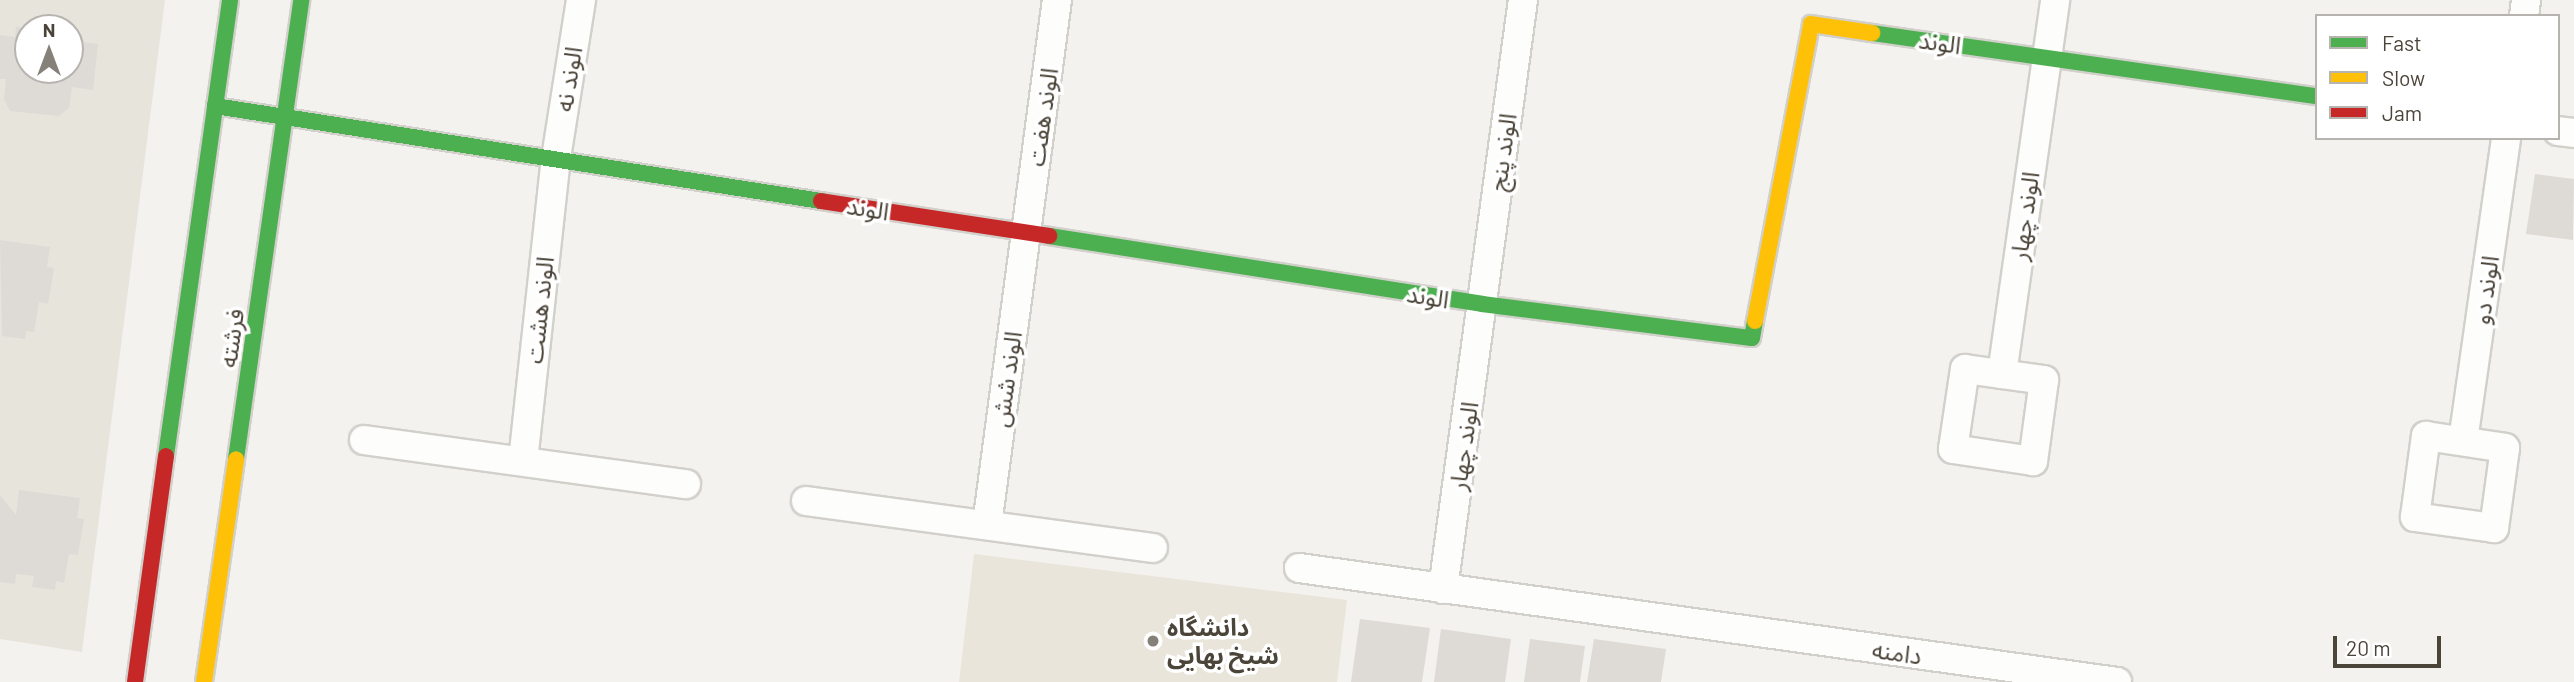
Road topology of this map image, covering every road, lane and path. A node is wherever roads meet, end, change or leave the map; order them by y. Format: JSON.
{"nodes":[{"id":1,"x":230,"y":0,"type":"edge"},
{"id":2,"x":301,"y":0,"type":"edge"},
{"id":3,"x":582,"y":0,"type":"edge"},
{"id":4,"x":1058,"y":0,"type":"edge"},
{"id":5,"x":1522,"y":0,"type":"edge"},
{"id":6,"x":2055,"y":0,"type":"edge"},
{"id":7,"x":1813,"y":12,"type":"edge"},
{"id":8,"x":2047,"y":58,"type":"junction"},
{"id":9,"x":2315,"y":96,"type":"edge"},
{"id":10,"x":215,"y":106,"type":"junction"},
{"id":11,"x":285,"y":118,"type":"junction"},
{"id":12,"x":2506,"y":140,"type":"edge"},
{"id":13,"x":556,"y":158,"type":"junction"},
{"id":14,"x":1026,"y":234,"type":"junction"},
{"id":15,"x":1482,"y":304,"type":"junction"},
{"id":16,"x":2002,"y":374,"type":"dead end"},
{"id":17,"x":364,"y":440,"type":"dead end"},
{"id":18,"x":2463,"y":442,"type":"dead end"},
{"id":19,"x":523,"y":461,"type":"junction"},
{"id":20,"x":686,"y":484,"type":"dead end"},
{"id":21,"x":806,"y":500,"type":"dead end"},
{"id":22,"x":987,"y":525,"type":"junction"},
{"id":23,"x":1153,"y":548,"type":"dead end"},
{"id":24,"x":1299,"y":568,"type":"dead end"},
{"id":25,"x":1443,"y":589,"type":"junction"},
{"id":26,"x":140,"y":644,"type":"junction"},
{"id":27,"x":208,"y":656,"type":"junction"},
{"id":28,"x":118,"y":673,"type":"dead end"},
{"id":29,"x":135,"y":682,"type":"edge"},
{"id":30,"x":204,"y":682,"type":"edge"},
{"id":31,"x":221,"y":682,"type":"edge"},
{"id":32,"x":2117,"y":682,"type":"edge"}],
"edges":[{"from":1,"to":10,"type":"street","name":"فرشته"},
{"from":2,"to":11,"type":"street","name":"فرشته"},
{"from":3,"to":13,"type":"street","name":"الوند نه"},
{"from":4,"to":14,"type":"street","name":"الوند هفت"},
{"from":5,"to":15,"type":"street","name":"الوند پنج"},
{"from":6,"to":8,"type":"street","name":"الوند چهار"},
{"from":7,"to":8,"type":"street","name":"الوند"},
{"from":7,"to":15,"type":"street","name":"الوند"},
{"from":8,"to":9,"type":"street","name":"الوند"},
{"from":8,"to":16,"type":"street","name":"الوند چهار"},
{"from":10,"to":11,"type":"street","name":"الوند"},
{"from":10,"to":26,"type":"street","name":"فرشته"},
{"from":11,"to":13,"type":"street","name":"الوند"},
{"from":11,"to":27,"type":"street","name":"فرشته"},
{"from":12,"to":18,"type":"street","name":"الوند دو"},
{"from":13,"to":14,"type":"street","name":"الوند"},
{"from":13,"to":19,"type":"street","name":"الوند هشت"},
{"from":14,"to":15,"type":"street","name":"الوند"},
{"from":14,"to":22,"type":"street","name":"الوند شش"},
{"from":15,"to":25,"type":"street","name":"الوند چهار"},
{"from":17,"to":19,"type":"street"},
{"from":19,"to":20,"type":"street"},
{"from":21,"to":22,"type":"street"},
{"from":22,"to":23,"type":"street"},
{"from":24,"to":25,"type":"street"},
{"from":25,"to":32,"type":"street","name":"دامنه"},
{"from":26,"to":28,"type":"street"},
{"from":26,"to":29,"type":"street","name":"فرشته"},
{"from":27,"to":30,"type":"street","name":"فرشته"},
{"from":27,"to":31,"type":"street"}]}
